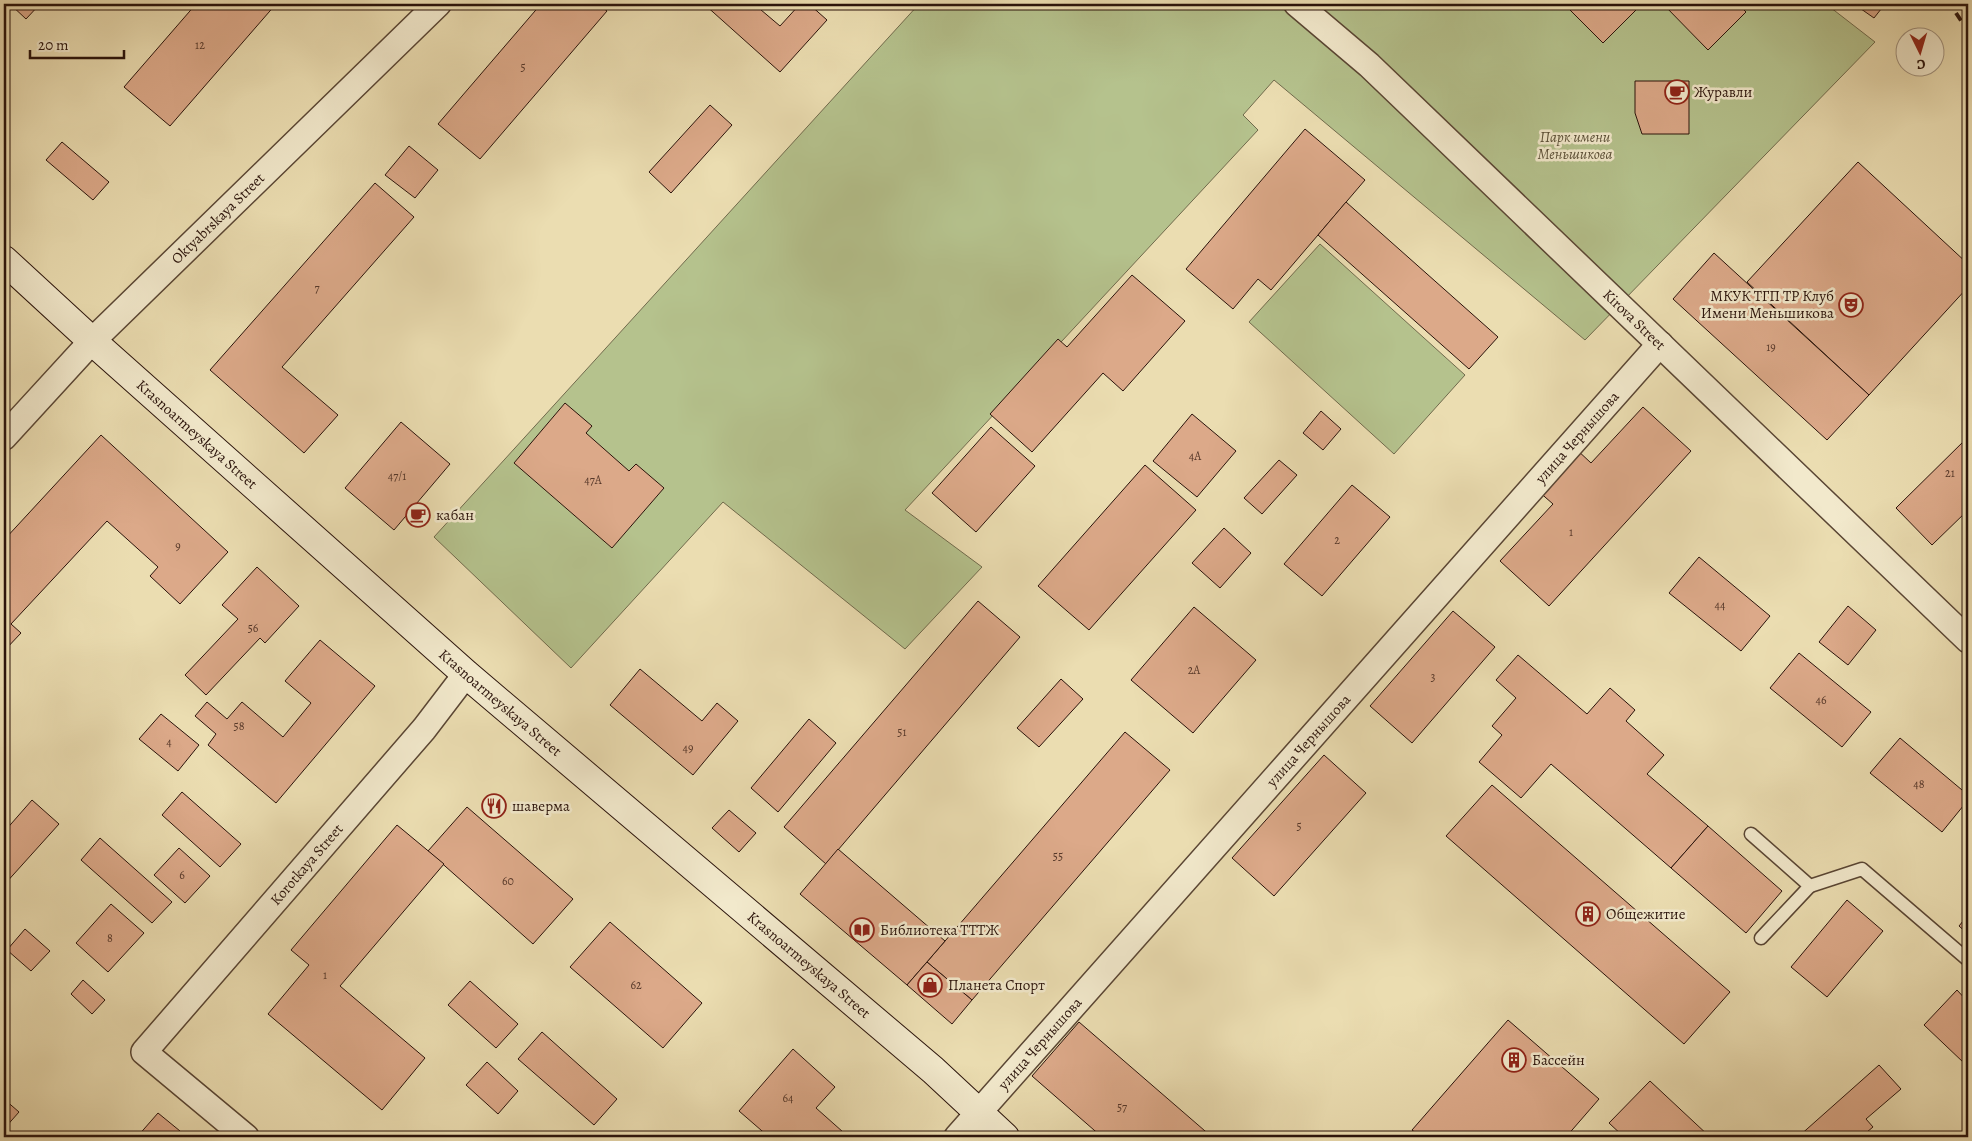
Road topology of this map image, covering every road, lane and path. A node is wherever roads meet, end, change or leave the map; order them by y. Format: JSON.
{"nodes":[{"id":1,"x":438,"y":4,"type":"edge"},
{"id":2,"x":1297,"y":4,"type":"edge"},
{"id":3,"x":4,"y":260,"type":"edge"},
{"id":4,"x":92,"y":341,"type":"junction"},
{"id":5,"x":1660,"y":344,"type":"junction"},
{"id":6,"x":4,"y":437,"type":"edge"},
{"id":7,"x":1968,"y":640,"type":"edge"},
{"id":8,"x":466,"y":674,"type":"junction"},
{"id":9,"x":1751,"y":834,"type":"dead end"},
{"id":10,"x":1810,"y":886,"type":"junction"},
{"id":11,"x":1761,"y":938,"type":"dead end"},
{"id":12,"x":1968,"y":960,"type":"edge"},
{"id":13,"x":978,"y":1114,"type":"junction"},
{"id":14,"x":246,"y":1137,"type":"edge"},
{"id":15,"x":957,"y":1137,"type":"edge"},
{"id":16,"x":1005,"y":1137,"type":"edge"}],
"edges":[{"from":1,"to":4,"type":"street","name":"Oktyabrskaya Street"},
{"from":2,"to":5,"type":"street","name":"Kirova Street"},
{"from":3,"to":4,"type":"street","name":"Krasnoarmeyskaya Street"},
{"from":4,"to":6,"type":"street","name":"Oktyabrskaya Street"},
{"from":4,"to":8,"type":"street","name":"Krasnoarmeyskaya Street"},
{"from":5,"to":7,"type":"street","name":"Kirova Street"},
{"from":5,"to":13,"type":"street","name":"улица Чернышова"},
{"from":8,"to":13,"type":"street","name":"Krasnoarmeyskaya Street"},
{"from":8,"to":14,"type":"street","name":"Korotkaya Street"},
{"from":9,"to":10,"type":"lane"},
{"from":10,"to":11,"type":"lane"},
{"from":10,"to":12,"type":"lane"},
{"from":13,"to":15,"type":"street","name":"улица Чернышова"},
{"from":13,"to":16,"type":"street","name":"Krasnoarmeyskaya Street"}]}
